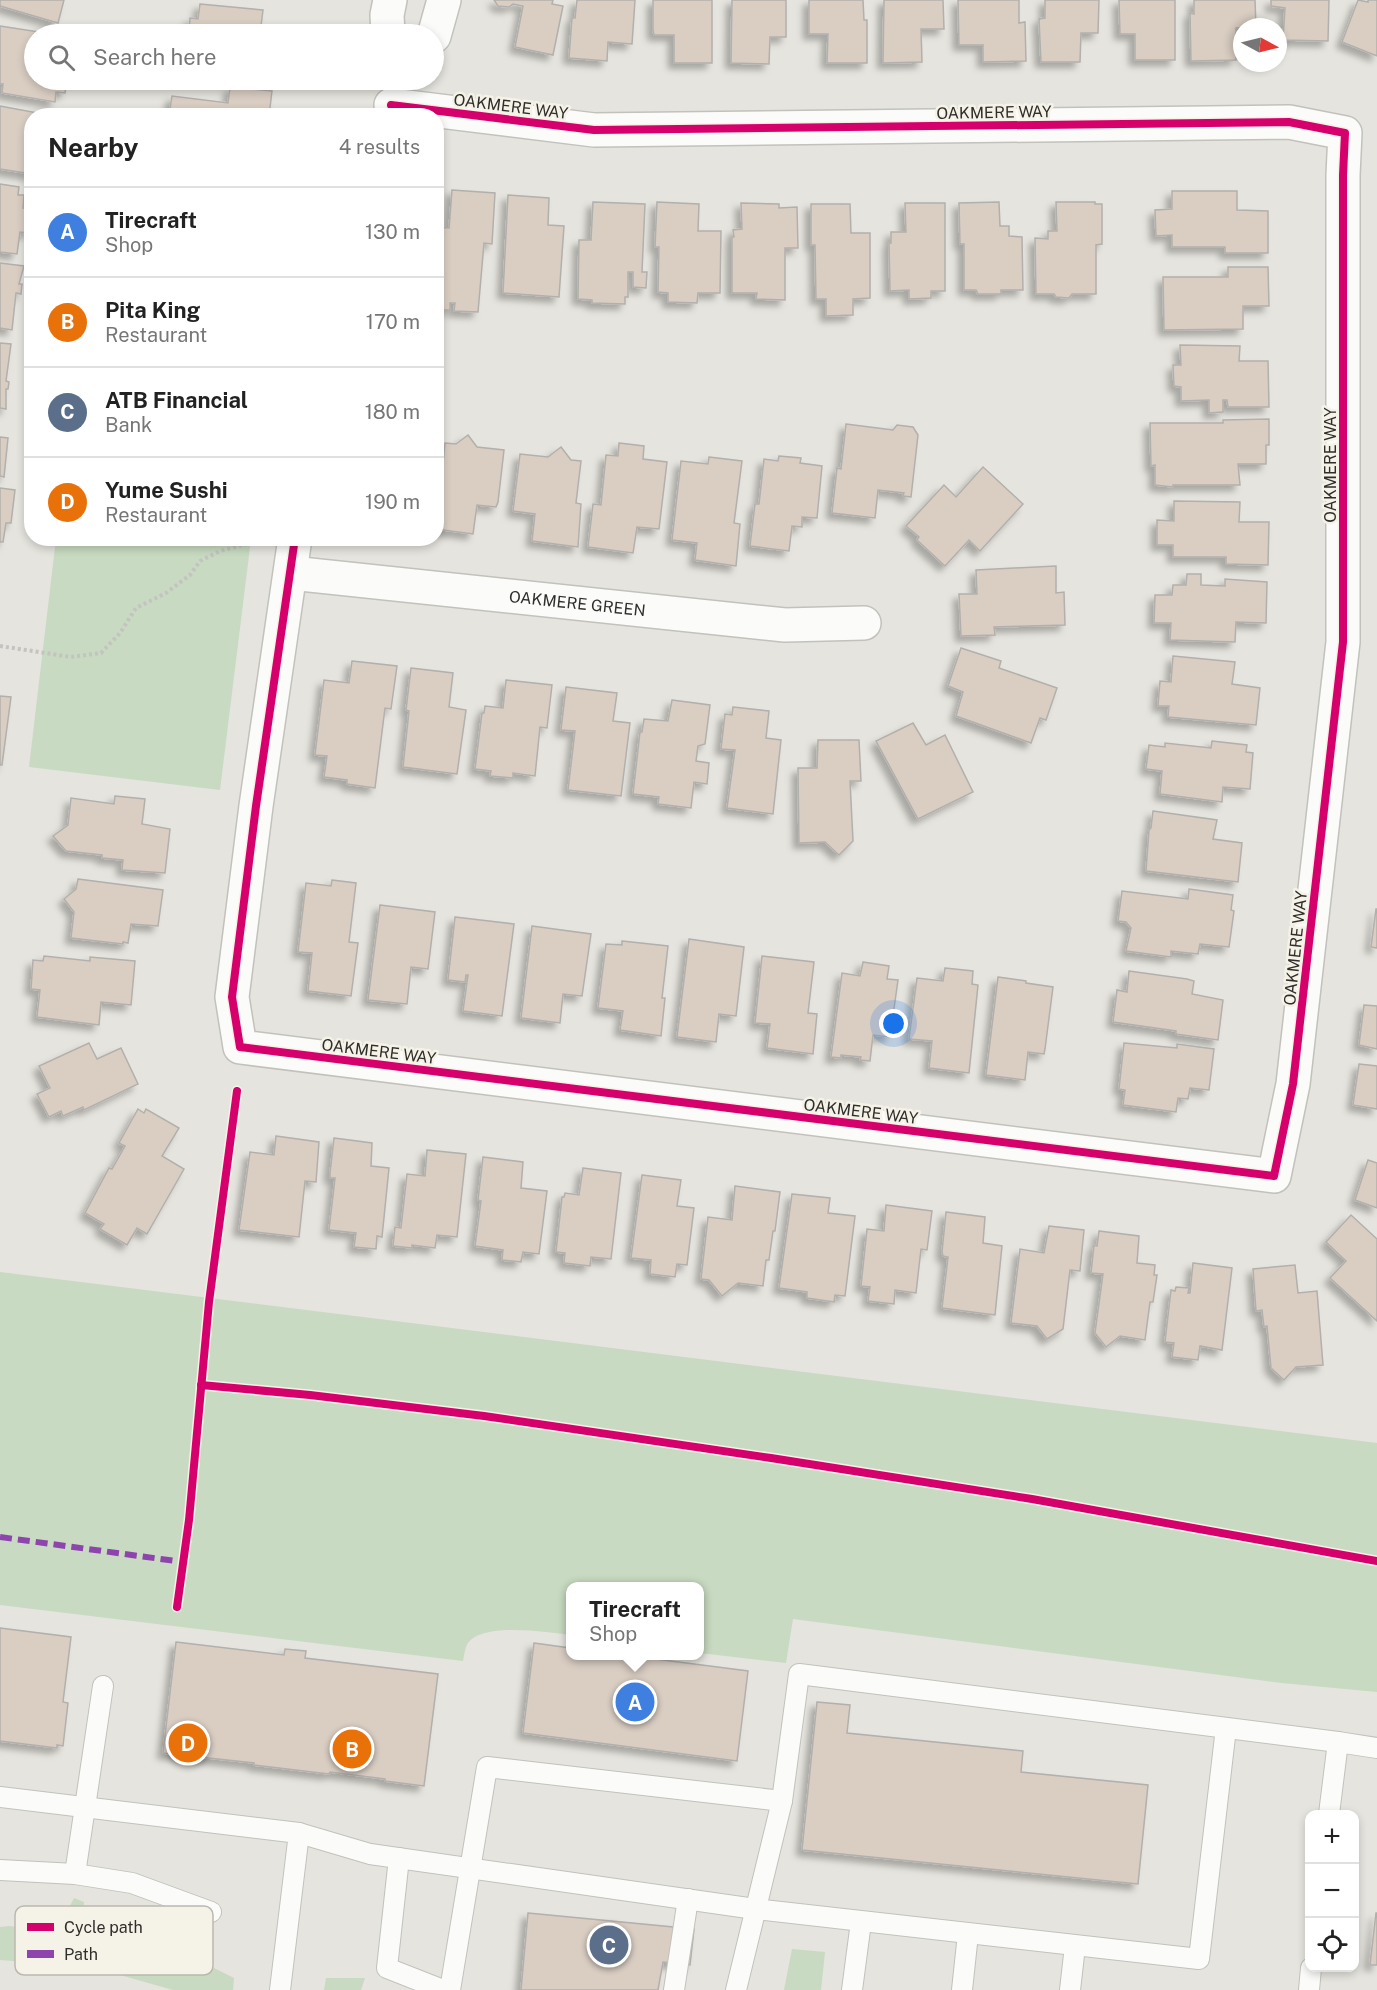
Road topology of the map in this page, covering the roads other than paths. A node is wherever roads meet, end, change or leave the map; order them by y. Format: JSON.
{"nodes":[{"id":1,"x":390,"y":0,"type":"edge"},
{"id":2,"x":444,"y":0,"type":"edge"},
{"id":3,"x":387,"y":24,"type":"edge"},
{"id":4,"x":437,"y":24,"type":"edge"},
{"id":5,"x":394,"y":95,"type":"edge"},
{"id":6,"x":294,"y":546,"type":"edge"},
{"id":7,"x":291,"y":573,"type":"junction"},
{"id":8,"x":864,"y":623,"type":"dead end"},
{"id":9,"x":103,"y":1686,"type":"dead end"},
{"id":10,"x":1226,"y":1728,"type":"junction"},
{"id":11,"x":1338,"y":1742,"type":"junction"},
{"id":12,"x":1377,"y":1748,"type":"edge"},
{"id":13,"x":0,"y":1797,"type":"edge"},
{"id":14,"x":782,"y":1801,"type":"junction"},
{"id":15,"x":86,"y":1807,"type":"junction"},
{"id":16,"x":1330,"y":1810,"type":"edge"},
{"id":17,"x":299,"y":1833,"type":"junction"},
{"id":18,"x":399,"y":1858,"type":"junction"},
{"id":19,"x":470,"y":1867,"type":"junction"},
{"id":20,"x":0,"y":1870,"type":"edge"},
{"id":21,"x":75,"y":1874,"type":"junction"},
{"id":22,"x":688,"y":1899,"type":"junction"},
{"id":23,"x":195,"y":1906,"type":"edge"},
{"id":24,"x":755,"y":1909,"type":"junction"},
{"id":25,"x":861,"y":1922,"type":"junction"},
{"id":26,"x":968,"y":1934,"type":"junction"},
{"id":27,"x":1075,"y":1946,"type":"junction"},
{"id":28,"x":1311,"y":1972,"type":"edge"},
{"id":29,"x":280,"y":1990,"type":"edge"},
{"id":30,"x":443,"y":1990,"type":"edge"},
{"id":31,"x":450,"y":1990,"type":"edge"},
{"id":32,"x":674,"y":1990,"type":"edge"},
{"id":33,"x":736,"y":1990,"type":"edge"},
{"id":34,"x":852,"y":1990,"type":"edge"},
{"id":35,"x":962,"y":1990,"type":"edge"},
{"id":36,"x":1070,"y":1990,"type":"edge"},
{"id":37,"x":1309,"y":1990,"type":"edge"}],
"edges":[{"from":1,"to":3,"type":"street"},
{"from":2,"to":4,"type":"street"},
{"from":5,"to":7,"type":"street","name":"OAKMERE WAY"},
{"from":6,"to":7,"type":"street","name":"OAKMERE WAY"},
{"from":7,"to":8,"type":"street","name":"OAKMERE GREEN"},
{"from":9,"to":15,"type":"lane"},
{"from":10,"to":11,"type":"lane"},
{"from":10,"to":14,"type":"lane"},
{"from":10,"to":27,"type":"lane"},
{"from":11,"to":12,"type":"lane"},
{"from":11,"to":16,"type":"lane"},
{"from":13,"to":15,"type":"lane"},
{"from":14,"to":19,"type":"lane"},
{"from":14,"to":24,"type":"lane"},
{"from":15,"to":17,"type":"lane"},
{"from":15,"to":21,"type":"lane"},
{"from":17,"to":18,"type":"lane"},
{"from":17,"to":29,"type":"lane"},
{"from":18,"to":19,"type":"lane"},
{"from":18,"to":30,"type":"lane"},
{"from":19,"to":22,"type":"lane"},
{"from":19,"to":31,"type":"lane"},
{"from":20,"to":21,"type":"lane"},
{"from":21,"to":23,"type":"lane"},
{"from":22,"to":24,"type":"lane"},
{"from":22,"to":32,"type":"lane"},
{"from":24,"to":25,"type":"lane"},
{"from":24,"to":33,"type":"lane"},
{"from":25,"to":26,"type":"lane"},
{"from":25,"to":34,"type":"lane"},
{"from":26,"to":27,"type":"lane"},
{"from":26,"to":35,"type":"lane"},
{"from":27,"to":36,"type":"lane"},
{"from":28,"to":37,"type":"lane"}]}
